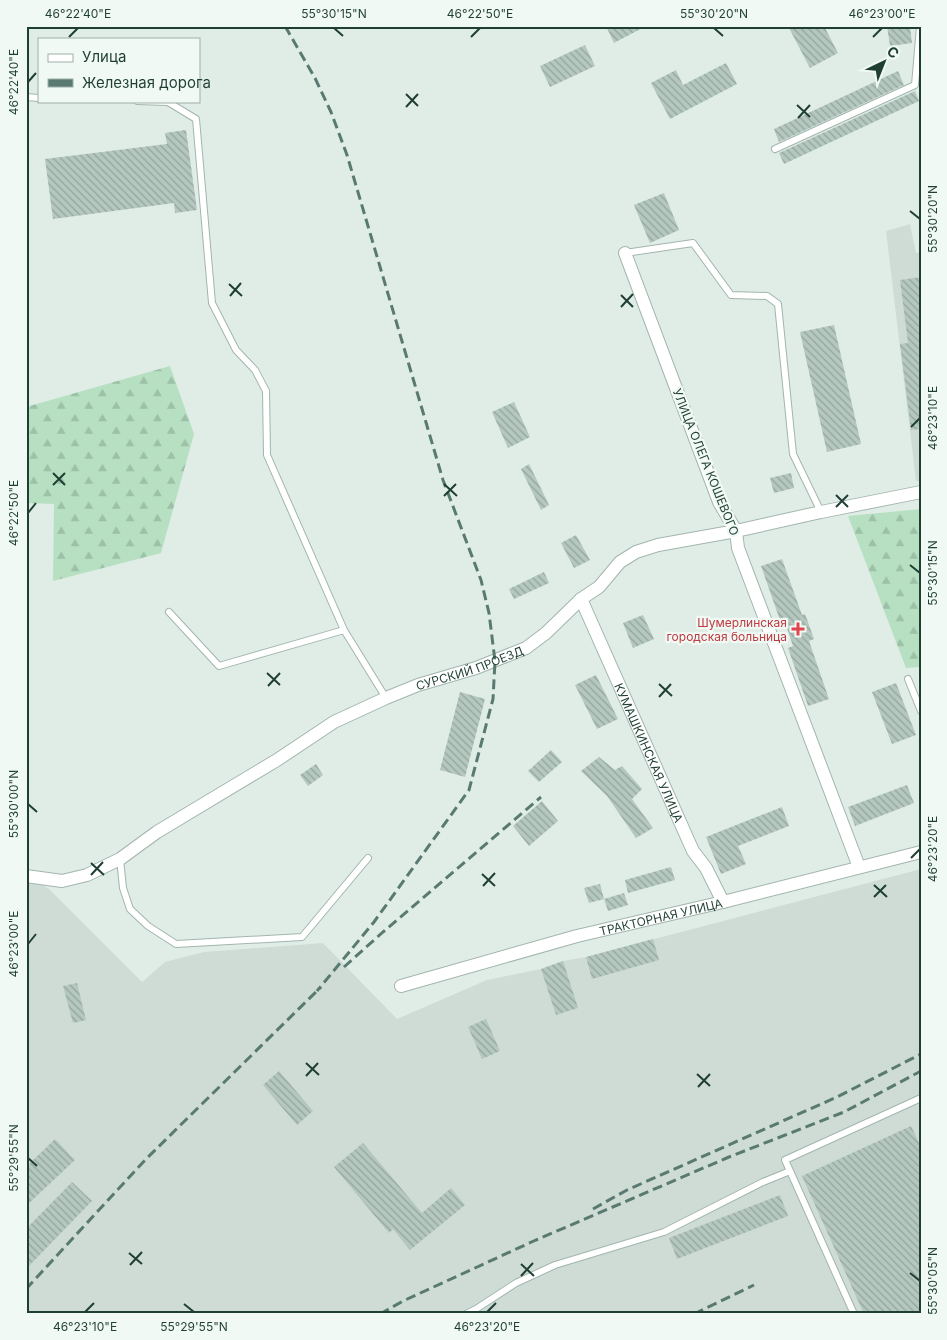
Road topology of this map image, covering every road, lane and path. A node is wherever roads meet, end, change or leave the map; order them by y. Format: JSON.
{"nodes":[{"id":1,"x":920,"y":26,"type":"edge"},
{"id":2,"x":168,"y":102,"type":"edge"},
{"id":3,"x":775,"y":149,"type":"dead end"},
{"id":4,"x":625,"y":253,"type":"joint"},
{"id":5,"x":921,"y":492,"type":"edge"},
{"id":6,"x":821,"y":512,"type":"junction"},
{"id":7,"x":736,"y":531,"type":"junction"},
{"id":8,"x":581,"y":600,"type":"junction"},
{"id":9,"x":169,"y":612,"type":"dead end"},
{"id":10,"x":344,"y":630,"type":"junction"},
{"id":11,"x":908,"y":679,"type":"dead end"},
{"id":12,"x":386,"y":698,"type":"junction"},
{"id":13,"x":921,"y":711,"type":"edge"},
{"id":14,"x":921,"y":852,"type":"edge"},
{"id":15,"x":368,"y":858,"type":"dead end"},
{"id":16,"x":120,"y":859,"type":"junction"},
{"id":17,"x":859,"y":867,"type":"junction"},
{"id":18,"x":26,"y":876,"type":"edge"},
{"id":19,"x":723,"y":902,"type":"junction"},
{"id":20,"x":401,"y":986,"type":"dead end"},
{"id":21,"x":921,"y":1098,"type":"edge"},
{"id":22,"x":790,"y":1171,"type":"junction"},
{"id":23,"x":466,"y":1314,"type":"edge"},
{"id":24,"x":854,"y":1314,"type":"edge"}],
"edges":[{"from":1,"to":3,"type":"lane"},
{"from":2,"to":10,"type":"lane"},
{"from":4,"to":6,"type":"lane"},
{"from":4,"to":7,"type":"street","name":"УЛИЦА ОЛЕГА КОШЕВОГО"},
{"from":5,"to":6,"type":"street","name":"СУРСКИЙ ПРОЕЗД"},
{"from":6,"to":7,"type":"street","name":"СУРСКИЙ ПРОЕЗД"},
{"from":7,"to":8,"type":"street","name":"СУРСКИЙ ПРОЕЗД"},
{"from":7,"to":17,"type":"street","name":"УЛИЦА ОЛЕГА КОШЕВОГО"},
{"from":8,"to":12,"type":"street","name":"СУРСКИЙ ПРОЕЗД"},
{"from":8,"to":19,"type":"street","name":"КУМАШКИНСКАЯ УЛИЦА"},
{"from":9,"to":10,"type":"lane"},
{"from":10,"to":12,"type":"lane"},
{"from":11,"to":13,"type":"lane"},
{"from":12,"to":16,"type":"street","name":"СУРСКИЙ ПРОЕЗД"},
{"from":14,"to":17,"type":"street","name":"ТРАКТОРНАЯ УЛИЦА"},
{"from":15,"to":16,"type":"lane"},
{"from":16,"to":18,"type":"street","name":"СУРСКИЙ ПРОЕЗД"},
{"from":17,"to":19,"type":"street","name":"ТРАКТОРНАЯ УЛИЦА"},
{"from":19,"to":20,"type":"street","name":"ТРАКТОРНАЯ УЛИЦА"},
{"from":21,"to":22,"type":"lane"},
{"from":22,"to":23,"type":"lane"},
{"from":22,"to":24,"type":"lane"}]}
